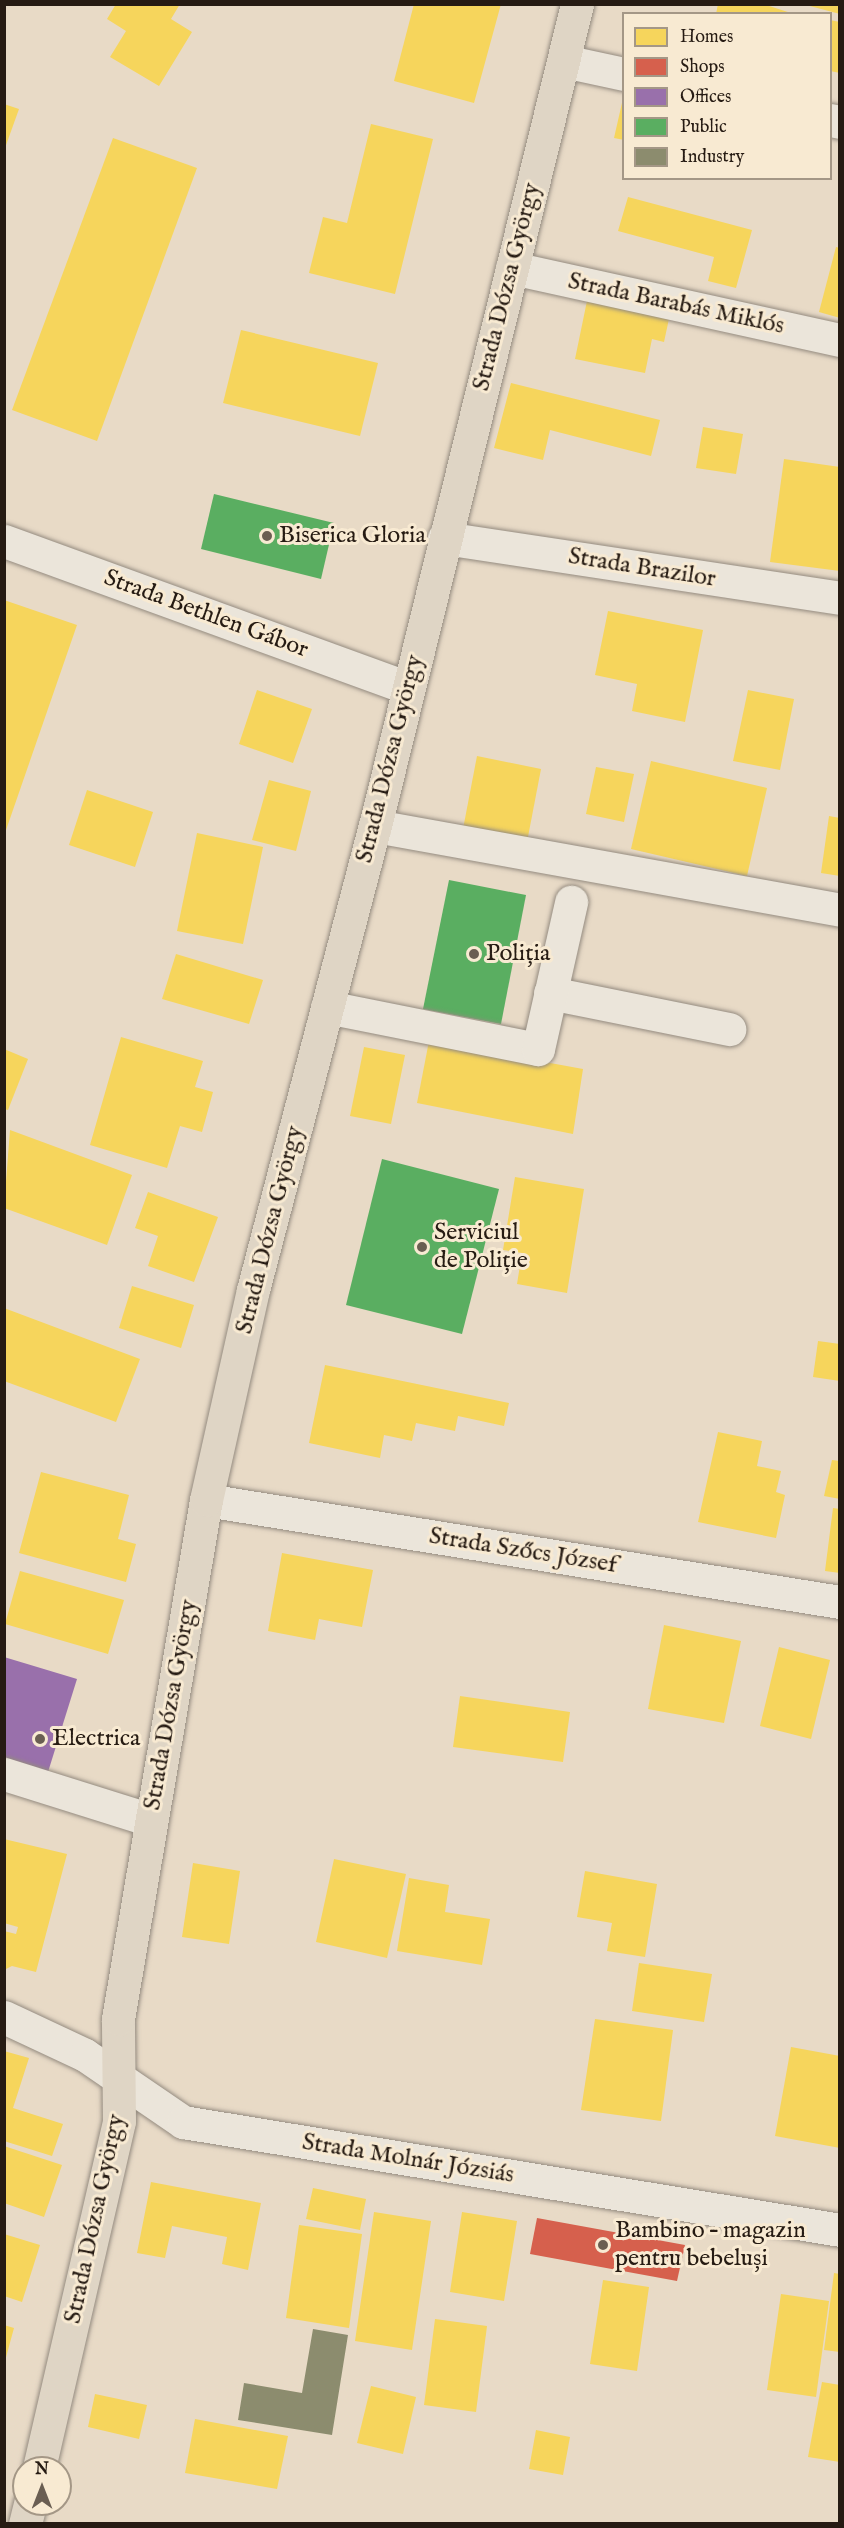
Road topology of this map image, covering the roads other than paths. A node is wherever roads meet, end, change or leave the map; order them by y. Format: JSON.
{"nodes":[{"id":1,"x":577,"y":4,"type":"edge"},
{"id":2,"x":564,"y":61,"type":"junction"},
{"id":3,"x":622,"y":74,"type":"edge"},
{"id":4,"x":512,"y":268,"type":"junction"},
{"id":5,"x":840,"y":340,"type":"edge"},
{"id":6,"x":444,"y":538,"type":"junction"},
{"id":7,"x":4,"y":541,"type":"edge"},
{"id":8,"x":840,"y":598,"type":"edge"},
{"id":9,"x":407,"y":688,"type":"junction"},
{"id":10,"x":375,"y":826,"type":"junction"},
{"id":11,"x":571,"y":902,"type":"dead end"},
{"id":12,"x":840,"y":910,"type":"edge"},
{"id":13,"x":550,"y":993,"type":"junction"},
{"id":14,"x":327,"y":1007,"type":"junction"},
{"id":15,"x":729,"y":1029,"type":"dead end"},
{"id":16,"x":206,"y":1500,"type":"junction"},
{"id":17,"x":840,"y":1602,"type":"edge"},
{"id":18,"x":4,"y":1774,"type":"edge"},
{"id":19,"x":151,"y":1820,"type":"junction"},
{"id":20,"x":4,"y":2017,"type":"edge"},
{"id":21,"x":121,"y":2083,"type":"junction"},
{"id":22,"x":840,"y":2229,"type":"edge"},
{"id":23,"x":42,"y":2456,"type":"edge"}],
"edges":[{"from":1,"to":2,"type":"main road","name":"Strada Dózsa György"},
{"from":2,"to":3,"type":"street"},
{"from":2,"to":4,"type":"main road","name":"Strada Dózsa György"},
{"from":4,"to":5,"type":"street","name":"Strada Barabás Miklós"},
{"from":4,"to":6,"type":"main road","name":"Strada Dózsa György"},
{"from":6,"to":8,"type":"street","name":"Strada Brazilor"},
{"from":6,"to":9,"type":"main road","name":"Strada Dózsa György"},
{"from":7,"to":9,"type":"street","name":"Strada Bethlen Gábor"},
{"from":9,"to":10,"type":"main road","name":"Strada Dózsa György"},
{"from":10,"to":12,"type":"street"},
{"from":10,"to":14,"type":"main road","name":"Strada Dózsa György"},
{"from":11,"to":13,"type":"street"},
{"from":13,"to":14,"type":"street"},
{"from":13,"to":15,"type":"street"},
{"from":14,"to":16,"type":"main road","name":"Strada Dózsa György"},
{"from":16,"to":17,"type":"street","name":"Strada Szőcs József"},
{"from":16,"to":19,"type":"main road","name":"Strada Dózsa György"},
{"from":18,"to":19,"type":"street"},
{"from":19,"to":21,"type":"main road","name":"Strada Dózsa György"},
{"from":20,"to":21,"type":"street","name":"Strada Molnár Józsiás"},
{"from":21,"to":22,"type":"street","name":"Strada Molnár Józsiás"},
{"from":21,"to":23,"type":"main road","name":"Strada Dózsa György"}]}
